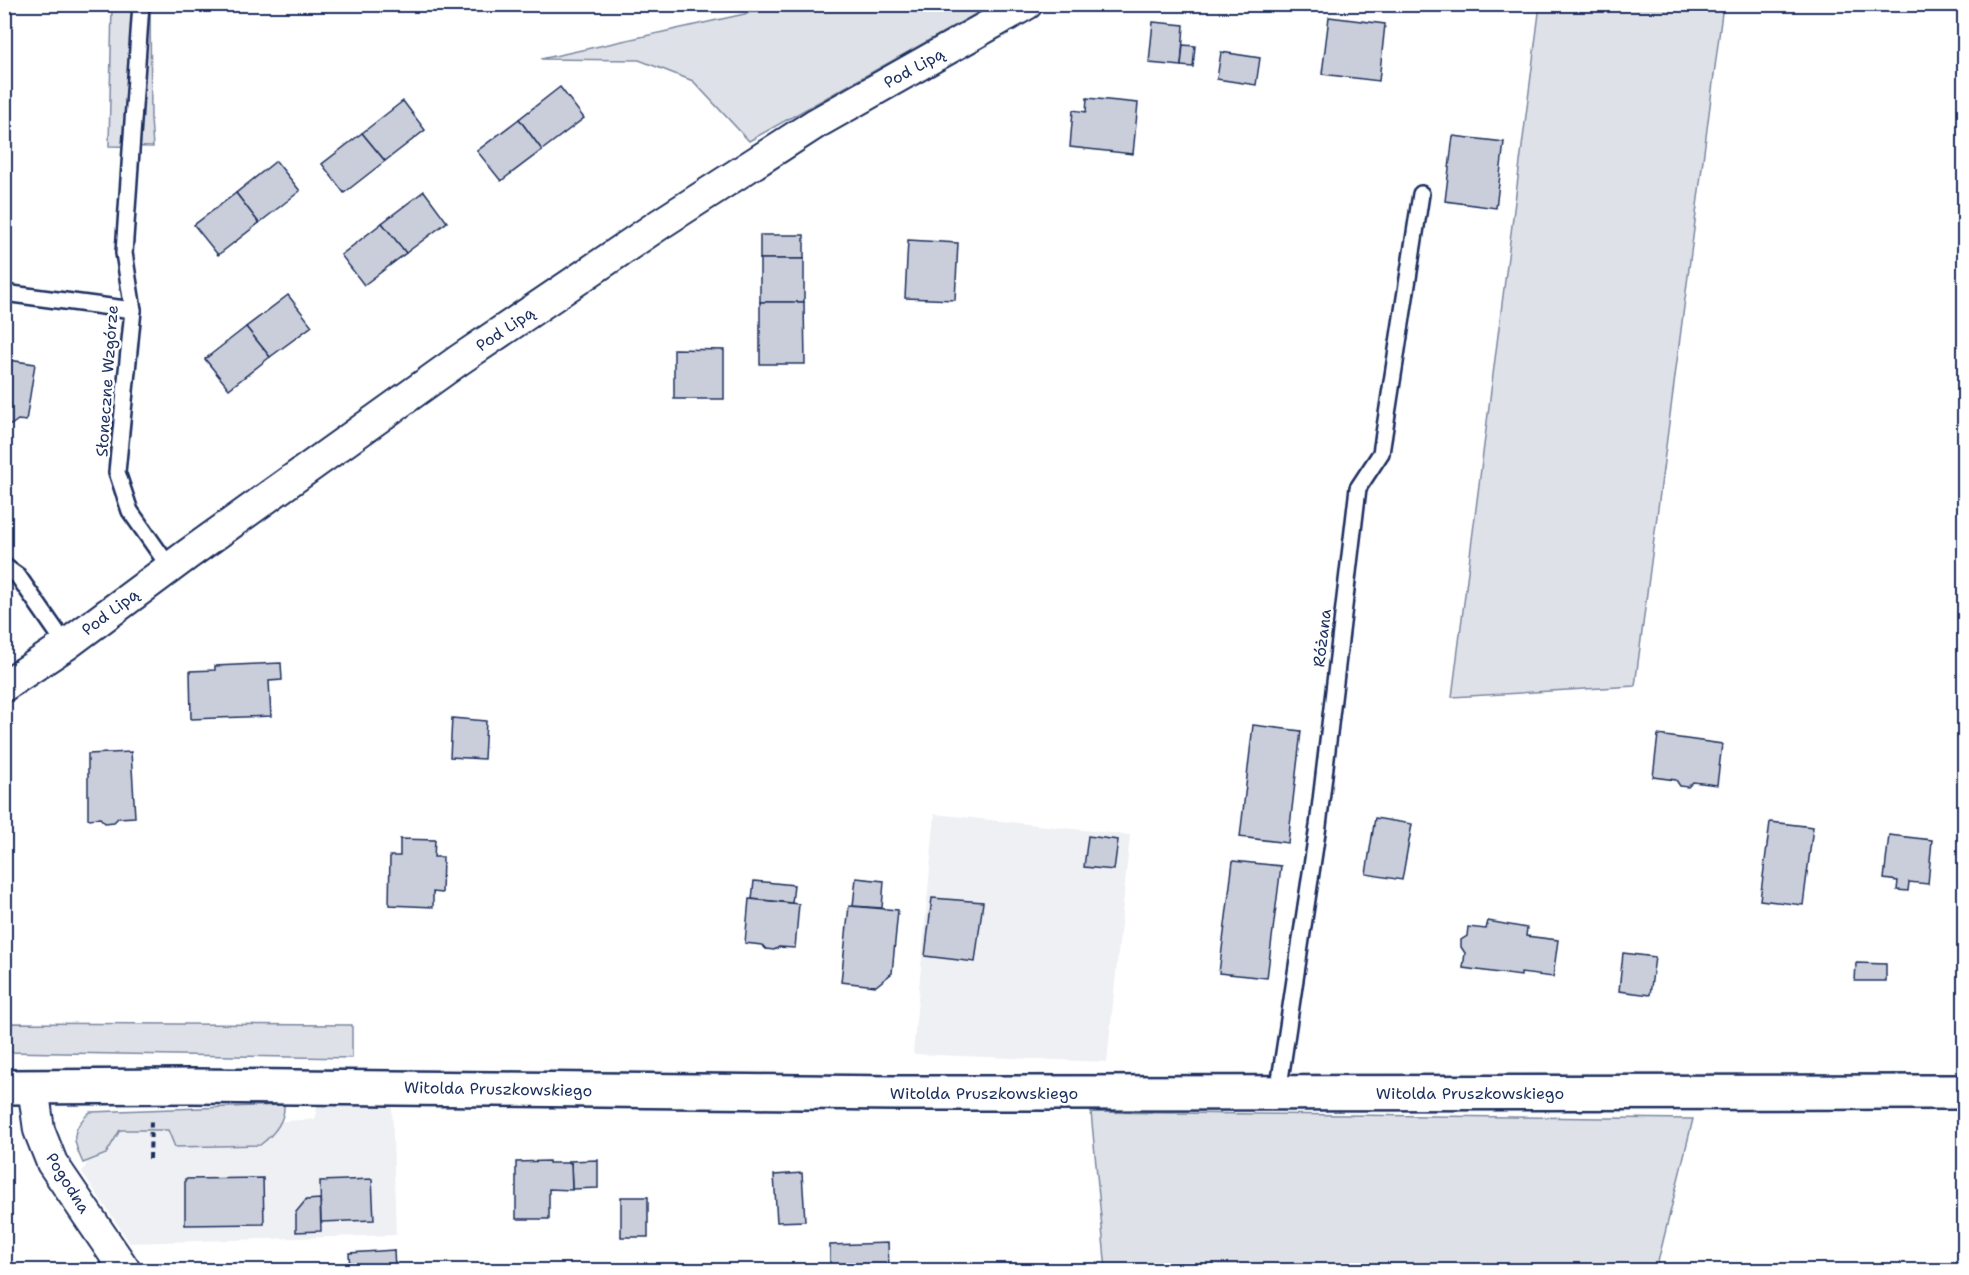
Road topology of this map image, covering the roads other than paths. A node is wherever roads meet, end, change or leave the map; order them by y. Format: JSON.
{"nodes":[{"id":1,"x":141,"y":4,"type":"edge"},
{"id":2,"x":1026,"y":4,"type":"edge"},
{"id":3,"x":1421,"y":194,"type":"dead end"},
{"id":4,"x":4,"y":293,"type":"edge"},
{"id":5,"x":133,"y":310,"type":"junction"},
{"id":6,"x":4,"y":566,"type":"edge"},
{"id":7,"x":170,"y":568,"type":"junction"},
{"id":8,"x":66,"y":645,"type":"junction"},
{"id":9,"x":4,"y":686,"type":"edge"},
{"id":10,"x":19,"y":1086,"type":"edge"},
{"id":11,"x":1965,"y":1092,"type":"edge"},
{"id":12,"x":1278,"y":1093,"type":"junction"},
{"id":13,"x":125,"y":1270,"type":"edge"}],
"edges":[{"from":1,"to":5,"type":"lane","name":"Słoneczne Wzgórze"},
{"from":2,"to":7,"type":"street","name":"Pod Lipą"},
{"from":3,"to":12,"type":"lane","name":"Różana"},
{"from":4,"to":5,"type":"lane"},
{"from":5,"to":7,"type":"lane","name":"Słoneczne Wzgórze"},
{"from":6,"to":8,"type":"lane"},
{"from":7,"to":8,"type":"street","name":"Pod Lipą"},
{"from":8,"to":9,"type":"street","name":"Pod Lipą"},
{"from":10,"to":12,"type":"street","name":"Witolda Pruszkowskiego"},
{"from":10,"to":13,"type":"street","name":"Pogodna"},
{"from":11,"to":12,"type":"street","name":"Witolda Pruszkowskiego"}]}
